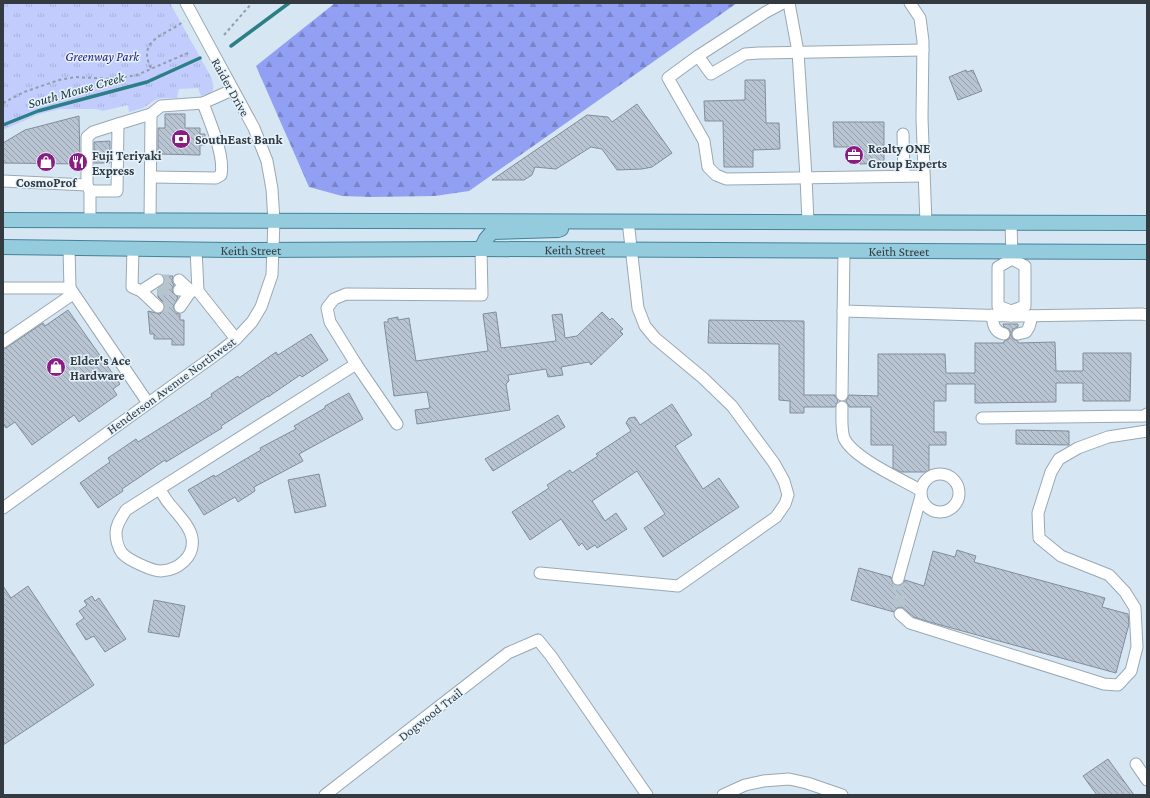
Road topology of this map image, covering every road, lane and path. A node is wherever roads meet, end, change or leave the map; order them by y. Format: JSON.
{"nodes":[{"id":1,"x":186,"y":3,"type":"edge"},
{"id":2,"x":252,"y":3,"type":"edge"},
{"id":3,"x":783,"y":3,"type":"edge"},
{"id":4,"x":789,"y":3,"type":"edge"},
{"id":5,"x":910,"y":3,"type":"edge"},
{"id":6,"x":192,"y":14,"type":"junction"},
{"id":7,"x":224,"y":35,"type":"dead end"},
{"id":8,"x":923,"y":50,"type":"junction"},
{"id":9,"x":190,"y":52,"type":"dead end"},
{"id":10,"x":798,"y":52,"type":"junction"},
{"id":11,"x":698,"y":56,"type":"junction"},
{"id":12,"x":151,"y":68,"type":"junction"},
{"id":13,"x":232,"y":90,"type":"junction"},
{"id":14,"x":3,"y":103,"type":"edge"},
{"id":15,"x":203,"y":103,"type":"junction"},
{"id":16,"x":151,"y":114,"type":"junction"},
{"id":17,"x":118,"y":124,"type":"junction"},
{"id":18,"x":903,"y":134,"type":"dead end"},
{"id":19,"x":904,"y":176,"type":"junction"},
{"id":20,"x":924,"y":176,"type":"junction"},
{"id":21,"x":151,"y":177,"type":"junction"},
{"id":22,"x":806,"y":178,"type":"junction"},
{"id":23,"x":3,"y":181,"type":"edge"},
{"id":24,"x":89,"y":188,"type":"junction"},
{"id":25,"x":3,"y":220,"type":"edge"},
{"id":26,"x":90,"y":221,"type":"junction"},
{"id":27,"x":150,"y":221,"type":"junction"},
{"id":28,"x":274,"y":221,"type":"junction"},
{"id":29,"x":584,"y":221,"type":"junction"},
{"id":30,"x":628,"y":221,"type":"junction"},
{"id":31,"x":808,"y":222,"type":"junction"},
{"id":32,"x":926,"y":223,"type":"junction"},
{"id":33,"x":1011,"y":223,"type":"junction"},
{"id":34,"x":1147,"y":224,"type":"edge"},
{"id":35,"x":3,"y":247,"type":"edge"},
{"id":36,"x":69,"y":248,"type":"junction"},
{"id":37,"x":133,"y":249,"type":"junction"},
{"id":38,"x":196,"y":249,"type":"junction"},
{"id":39,"x":481,"y":249,"type":"junction"},
{"id":40,"x":273,"y":250,"type":"junction"},
{"id":41,"x":632,"y":250,"type":"junction"},
{"id":42,"x":844,"y":250,"type":"junction"},
{"id":43,"x":1147,"y":252,"type":"edge"},
{"id":44,"x":1012,"y":255,"type":"junction"},
{"id":45,"x":158,"y":285,"type":"tunnel mouth"},
{"id":46,"x":3,"y":288,"type":"edge"},
{"id":47,"x":187,"y":288,"type":"junction"},
{"id":48,"x":72,"y":291,"type":"junction"},
{"id":49,"x":140,"y":291,"type":"junction"},
{"id":50,"x":158,"y":307,"type":"tunnel mouth"},
{"id":51,"x":180,"y":307,"type":"dead end"},
{"id":52,"x":843,"y":311,"type":"junction"},
{"id":53,"x":1011,"y":314,"type":"junction"},
{"id":54,"x":992,"y":315,"type":"junction"},
{"id":55,"x":1147,"y":315,"type":"edge"},
{"id":56,"x":1032,"y":316,"type":"junction"},
{"id":57,"x":1004,"y":334,"type":"dead end"},
{"id":58,"x":1018,"y":334,"type":"dead end"},
{"id":59,"x":236,"y":339,"type":"junction"},
{"id":60,"x":3,"y":342,"type":"edge"},
{"id":61,"x":356,"y":364,"type":"junction"},
{"id":62,"x":842,"y":395,"type":"dead end"},
{"id":63,"x":148,"y":403,"type":"junction"},
{"id":64,"x":842,"y":407,"type":"dead end"},
{"id":65,"x":1147,"y":414,"type":"edge"},
{"id":66,"x":982,"y":418,"type":"dead end"},
{"id":67,"x":397,"y":424,"type":"dead end"},
{"id":68,"x":1147,"y":431,"type":"edge"},
{"id":69,"x":160,"y":490,"type":"junction"},
{"id":70,"x":3,"y":508,"type":"edge"},
{"id":71,"x":540,"y":573,"type":"dead end"},
{"id":72,"x":898,"y":579,"type":"tunnel mouth"},
{"id":73,"x":900,"y":614,"type":"dead end"},
{"id":74,"x":1136,"y":764,"type":"dead end"},
{"id":75,"x":1147,"y":780,"type":"edge"},
{"id":76,"x":325,"y":795,"type":"edge"},
{"id":77,"x":647,"y":795,"type":"edge"},
{"id":78,"x":723,"y":795,"type":"edge"},
{"id":79,"x":842,"y":795,"type":"edge"}],
"edges":[{"from":1,"to":6,"type":"street","name":"Raider Drive"},
{"from":2,"to":7,"type":"path"},
{"from":3,"to":11,"type":"street"},
{"from":4,"to":10,"type":"street"},
{"from":5,"to":8,"type":"street"},
{"from":6,"to":12,"type":"path"},
{"from":6,"to":13,"type":"street","name":"Raider Drive"},
{"from":8,"to":10,"type":"street"},
{"from":8,"to":20,"type":"street"},
{"from":9,"to":12,"type":"path"},
{"from":10,"to":11,"type":"street"},
{"from":10,"to":22,"type":"street"},
{"from":11,"to":22,"type":"street"},
{"from":12,"to":14,"type":"path"},
{"from":13,"to":15,"type":"street"},
{"from":13,"to":28,"type":"street","name":"Raider Drive"},
{"from":15,"to":16,"type":"street"},
{"from":15,"to":21,"type":"street"},
{"from":16,"to":17,"type":"street"},
{"from":16,"to":21,"type":"street"},
{"from":17,"to":24,"type":"street"},
{"from":17,"to":24,"type":"street"},
{"from":18,"to":19,"type":"street"},
{"from":19,"to":20,"type":"street"},
{"from":19,"to":22,"type":"street"},
{"from":20,"to":32,"type":"street"},
{"from":21,"to":27,"type":"street"},
{"from":22,"to":31,"type":"street"},
{"from":23,"to":24,"type":"street"},
{"from":24,"to":26,"type":"street"},
{"from":25,"to":26,"type":"main road"},
{"from":26,"to":27,"type":"main road"},
{"from":27,"to":28,"type":"main road"},
{"from":28,"to":29,"type":"main road"},
{"from":28,"to":40,"type":"street","name":"Henderson Avenue Northwest"},
{"from":29,"to":30,"type":"main road"},
{"from":29,"to":39,"type":"main road"},
{"from":30,"to":31,"type":"main road"},
{"from":30,"to":41,"type":"street"},
{"from":31,"to":32,"type":"main road"},
{"from":32,"to":33,"type":"main road"},
{"from":33,"to":34,"type":"main road"},
{"from":33,"to":44,"type":"street"},
{"from":35,"to":36,"type":"main road","name":"Keith Street"},
{"from":36,"to":37,"type":"main road","name":"Keith Street"},
{"from":36,"to":48,"type":"street"},
{"from":37,"to":38,"type":"main road","name":"Keith Street"},
{"from":37,"to":49,"type":"street"},
{"from":38,"to":40,"type":"main road","name":"Keith Street"},
{"from":38,"to":47,"type":"street"},
{"from":39,"to":40,"type":"main road","name":"Keith Street"},
{"from":39,"to":41,"type":"main road","name":"Keith Street"},
{"from":39,"to":61,"type":"street"},
{"from":40,"to":59,"type":"street","name":"Henderson Avenue Northwest"},
{"from":41,"to":42,"type":"main road","name":"Keith Street"},
{"from":41,"to":71,"type":"street"},
{"from":42,"to":44,"type":"main road","name":"Keith Street"},
{"from":42,"to":52,"type":"street"},
{"from":43,"to":44,"type":"main road","name":"Keith Street"},
{"from":44,"to":53,"type":"street"},
{"from":44,"to":53,"type":"street"},
{"from":45,"to":49,"type":"street"},
{"from":46,"to":48,"type":"street"},
{"from":47,"to":51,"type":"street"},
{"from":47,"to":59,"type":"street"},
{"from":48,"to":60,"type":"street"},
{"from":48,"to":63,"type":"street"},
{"from":49,"to":50,"type":"street"},
{"from":52,"to":54,"type":"street"},
{"from":52,"to":62,"type":"street"},
{"from":53,"to":54,"type":"street"},
{"from":53,"to":56,"type":"street"},
{"from":54,"to":57,"type":"street"},
{"from":55,"to":56,"type":"street"},
{"from":56,"to":58,"type":"street"},
{"from":59,"to":63,"type":"street","name":"Henderson Avenue Northwest"},
{"from":61,"to":67,"type":"street"},
{"from":61,"to":69,"type":"street"},
{"from":63,"to":70,"type":"street","name":"Henderson Avenue Northwest"},
{"from":64,"to":72,"type":"street"},
{"from":65,"to":66,"type":"street"},
{"from":68,"to":73,"type":"street"},
{"from":69,"to":69,"type":"street"},
{"from":74,"to":75,"type":"street"},
{"from":76,"to":77,"type":"street","name":"Dogwood Trail"},
{"from":78,"to":79,"type":"street"}]}
